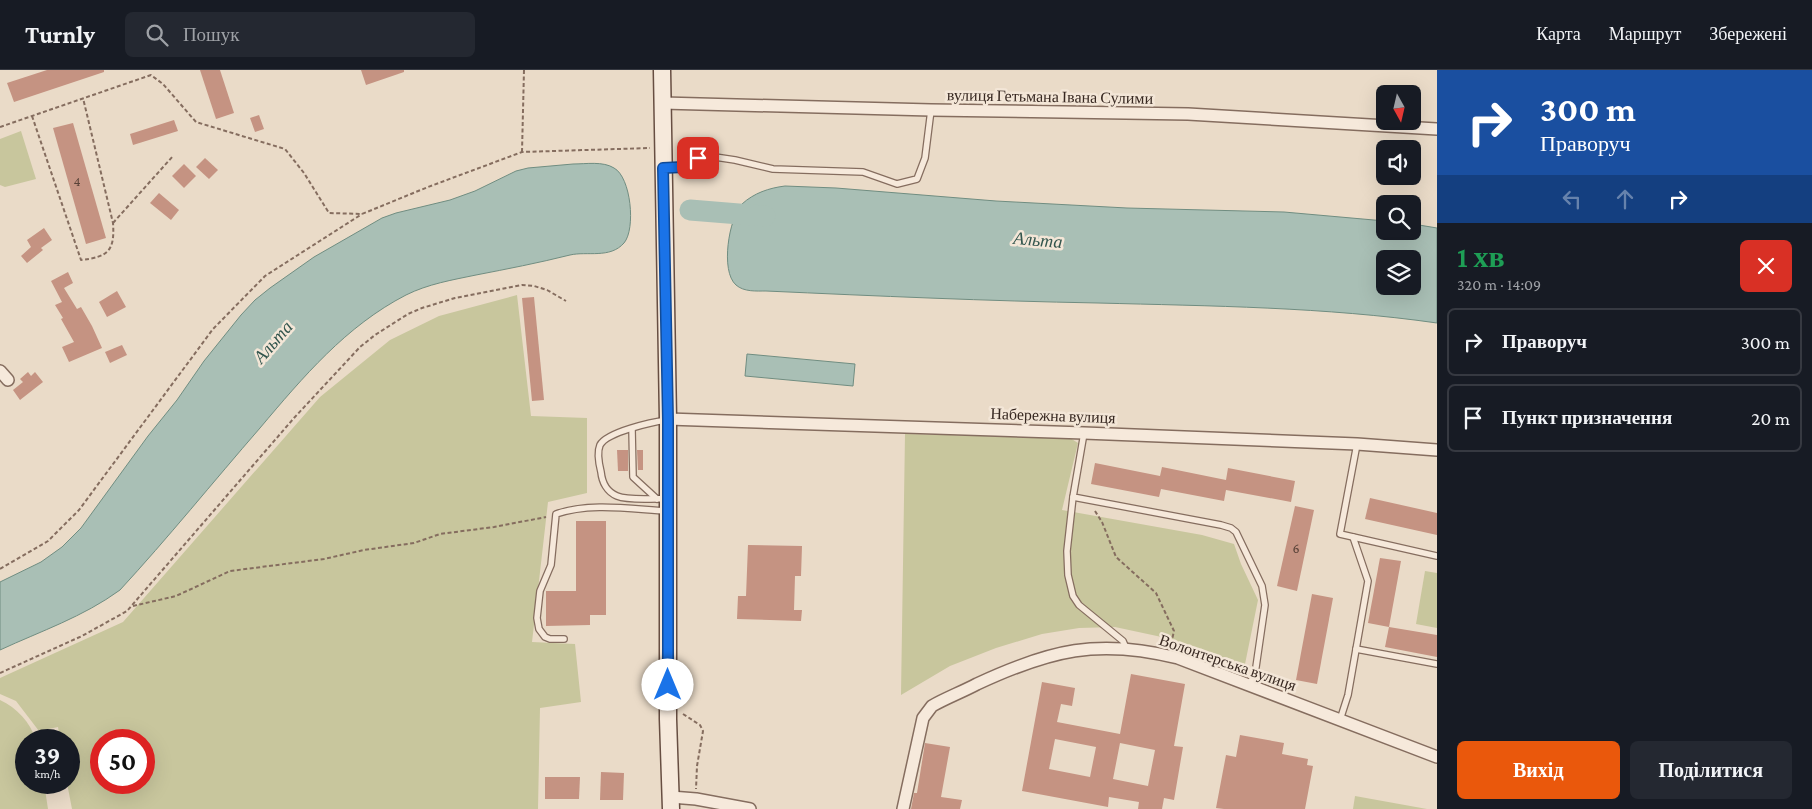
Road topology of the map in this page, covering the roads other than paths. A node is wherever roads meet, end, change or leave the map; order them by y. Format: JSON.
{"nodes":[{"id":1,"x":662,"y":70,"type":"edge"},
{"id":2,"x":663,"y":103,"type":"junction"},
{"id":3,"x":931,"y":110,"type":"junction"},
{"id":4,"x":1437,"y":129,"type":"edge"},
{"id":5,"x":663,"y":168,"type":"junction"},
{"id":6,"x":668,"y":420,"type":"junction"},
{"id":7,"x":632,"y":429,"type":"junction"},
{"id":8,"x":1084,"y":433,"type":"junction"},
{"id":9,"x":1357,"y":444,"type":"junction"},
{"id":10,"x":1437,"y":450,"type":"edge"},
{"id":11,"x":1073,"y":497,"type":"junction"},
{"id":12,"x":665,"y":503,"type":"junction"},
{"id":13,"x":1353,"y":537,"type":"junction"},
{"id":14,"x":1437,"y":556,"type":"edge"},
{"id":15,"x":564,"y":639,"type":"dead end"},
{"id":16,"x":1126,"y":648,"type":"junction"},
{"id":17,"x":1356,"y":649,"type":"junction"},
{"id":18,"x":1437,"y":664,"type":"edge"},
{"id":19,"x":1250,"y":685,"type":"junction"},
{"id":20,"x":1340,"y":720,"type":"junction"},
{"id":21,"x":1437,"y":757,"type":"edge"},
{"id":22,"x":671,"y":803,"type":"edge"},
{"id":23,"x":750,"y":809,"type":"edge"},
{"id":24,"x":903,"y":809,"type":"edge"}],
"edges":[{"from":1,"to":2,"type":"main road"},
{"from":2,"to":3,"type":"street","name":"вулиця Гетьмана Івана Сулими"},
{"from":2,"to":5,"type":"main road"},
{"from":3,"to":4,"type":"street","name":"вулиця Гетьмана Івана Сулими"},
{"from":3,"to":5,"type":"lane"},
{"from":5,"to":6,"type":"main road"},
{"from":6,"to":7,"type":"lane"},
{"from":6,"to":8,"type":"street","name":"Набережна вулиця"},
{"from":6,"to":12,"type":"main road"},
{"from":7,"to":12,"type":"lane"},
{"from":7,"to":12,"type":"lane"},
{"from":8,"to":9,"type":"street","name":"Набережна вулиця"},
{"from":8,"to":11,"type":"lane"},
{"from":9,"to":10,"type":"street","name":"Набережна вулиця"},
{"from":9,"to":13,"type":"lane"},
{"from":11,"to":16,"type":"lane"},
{"from":11,"to":19,"type":"lane"},
{"from":12,"to":15,"type":"lane"},
{"from":12,"to":22,"type":"main road"},
{"from":13,"to":14,"type":"lane"},
{"from":13,"to":17,"type":"lane"},
{"from":16,"to":19,"type":"street","name":"Волонтерська вулиця"},
{"from":16,"to":24,"type":"street","name":"Волонтерська вулиця"},
{"from":17,"to":18,"type":"lane"},
{"from":17,"to":20,"type":"lane"},
{"from":19,"to":20,"type":"street","name":"Волонтерська вулиця"},
{"from":20,"to":21,"type":"street","name":"Волонтерська вулиця"},
{"from":22,"to":23,"type":"street"}]}
